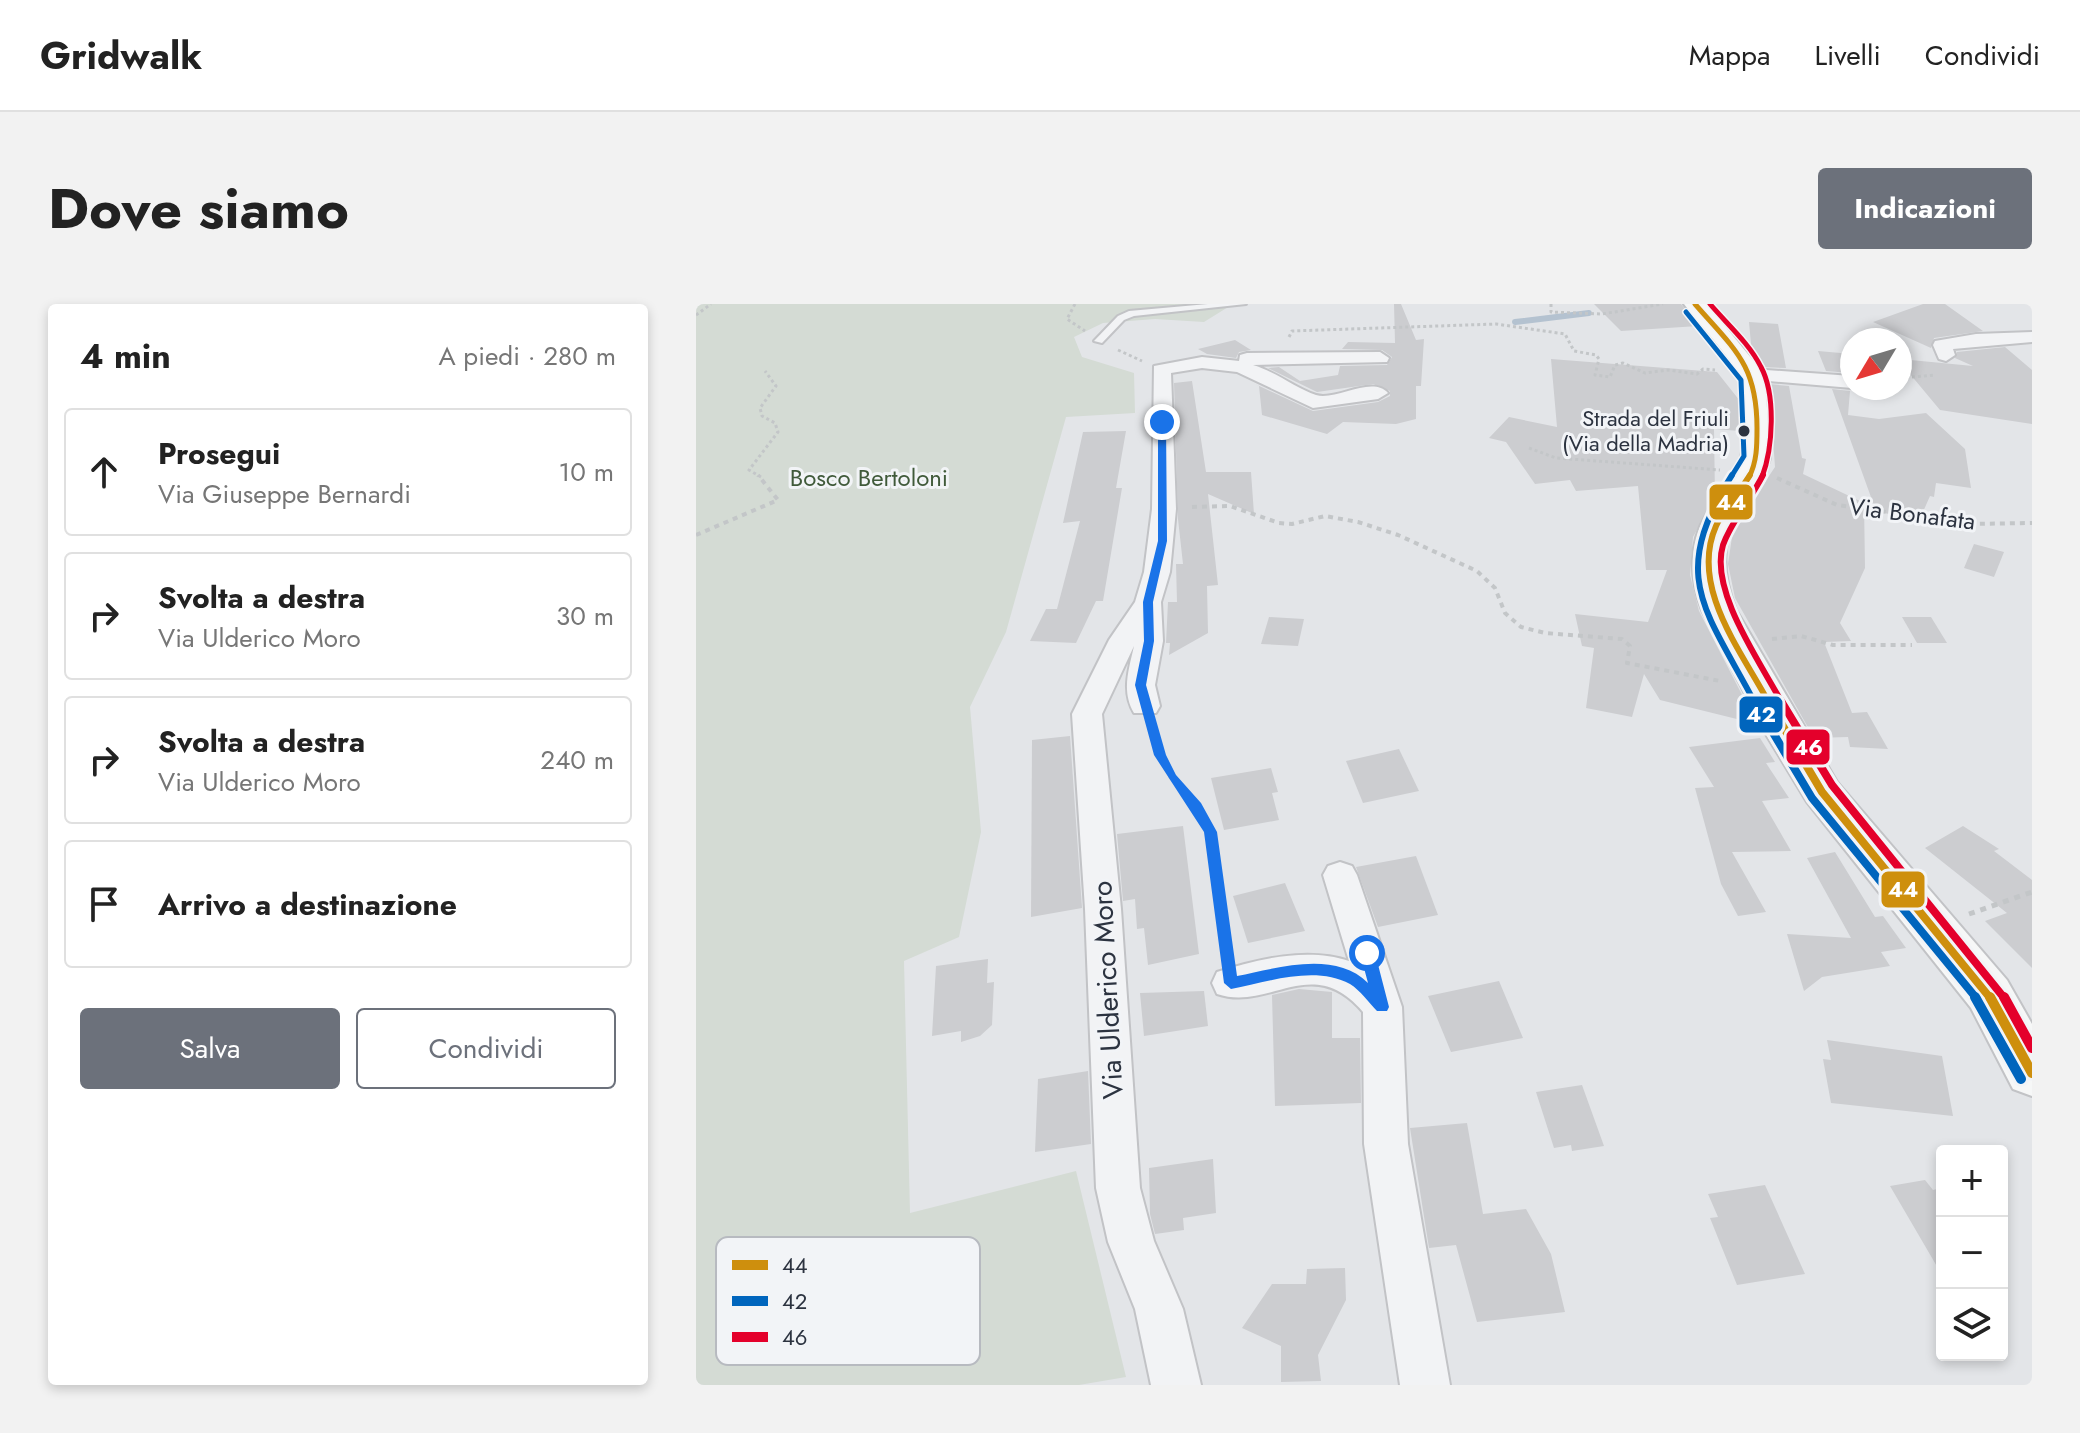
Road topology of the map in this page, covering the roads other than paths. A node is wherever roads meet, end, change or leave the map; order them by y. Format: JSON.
{"nodes":[{"id":1,"x":1241,"y":304,"type":"edge"},
{"id":2,"x":1695,"y":304,"type":"edge"},
{"id":3,"x":2032,"y":337,"type":"edge"},
{"id":4,"x":1099,"y":341,"type":"dead end"},
{"id":5,"x":1946,"y":355,"type":"dead end"},
{"id":6,"x":1380,"y":358,"type":"dead end"},
{"id":7,"x":1161,"y":370,"type":"junction"},
{"id":8,"x":1750,"y":373,"type":"junction"},
{"id":9,"x":1840,"y":381,"type":"edge"},
{"id":10,"x":1378,"y":393,"type":"dead end"},
{"id":11,"x":1148,"y":602,"type":"junction"},
{"id":12,"x":1145,"y":706,"type":"road end"},
{"id":13,"x":1340,"y":875,"type":"dead end"},
{"id":14,"x":1231,"y":983,"type":"road end"},
{"id":15,"x":1382,"y":1007,"type":"junction"},
{"id":16,"x":2032,"y":1073,"type":"edge"},
{"id":17,"x":1176,"y":1385,"type":"edge"},
{"id":18,"x":1425,"y":1385,"type":"edge"}],
"edges":[{"from":1,"to":4,"type":"lane"},
{"from":2,"to":8,"type":"main road"},
{"from":3,"to":5,"type":"street"},
{"from":6,"to":7,"type":"street"},
{"from":7,"to":10,"type":"street"},
{"from":7,"to":11,"type":"street","name":"Via Ulderico Moro"},
{"from":8,"to":9,"type":"street"},
{"from":8,"to":16,"type":"main road"},
{"from":11,"to":12,"type":"street","name":"Via Ulderico Moro"},
{"from":11,"to":17,"type":"street","name":"Via Ulderico Moro"},
{"from":13,"to":15,"type":"street"},
{"from":14,"to":15,"type":"street"},
{"from":15,"to":18,"type":"street"}]}
